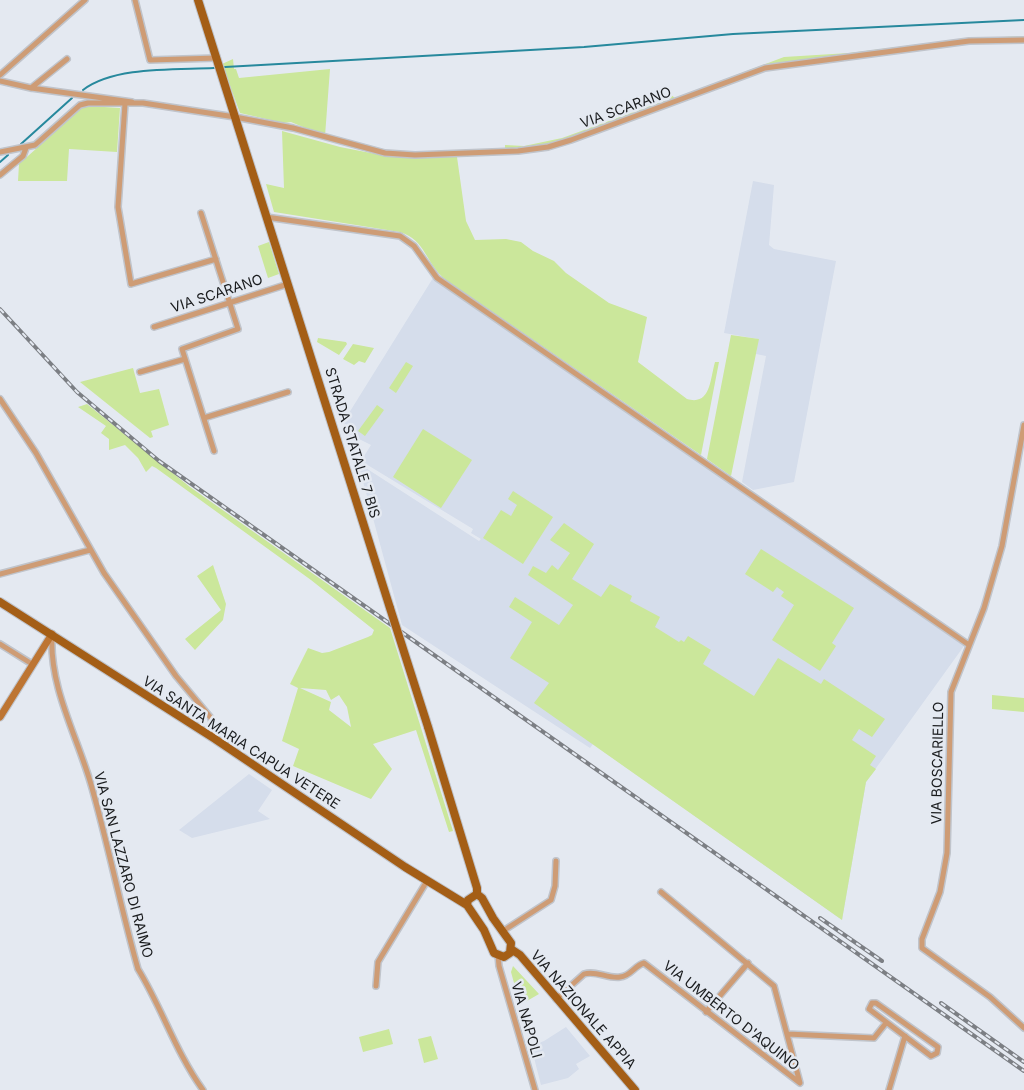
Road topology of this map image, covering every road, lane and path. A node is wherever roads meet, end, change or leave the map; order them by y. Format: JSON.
{"nodes":[{"id":1,"x":85,"y":0,"type":"edge"},
{"id":2,"x":135,"y":0,"type":"edge"},
{"id":3,"x":198,"y":0,"type":"edge"},
{"id":4,"x":1024,"y":40,"type":"edge"},
{"id":5,"x":216,"y":58,"type":"junction"},
{"id":6,"x":67,"y":59,"type":"dead end"},
{"id":7,"x":0,"y":75,"type":"edge"},
{"id":8,"x":0,"y":80,"type":"edge"},
{"id":9,"x":31,"y":88,"type":"junction"},
{"id":10,"x":143,"y":103,"type":"junction"},
{"id":11,"x":125,"y":104,"type":"junction"},
{"id":12,"x":235,"y":117,"type":"junction"},
{"id":13,"x":26,"y":148,"type":"junction"},
{"id":14,"x":0,"y":152,"type":"edge"},
{"id":15,"x":0,"y":175,"type":"edge"},
{"id":16,"x":201,"y":213,"type":"dead end"},
{"id":17,"x":266,"y":217,"type":"junction"},
{"id":18,"x":216,"y":259,"type":"junction"},
{"id":19,"x":288,"y":284,"type":"junction"},
{"id":20,"x":230,"y":302,"type":"junction"},
{"id":21,"x":154,"y":326,"type":"dead end"},
{"id":22,"x":185,"y":359,"type":"junction"},
{"id":23,"x":140,"y":372,"type":"dead end"},
{"id":24,"x":288,"y":392,"type":"dead end"},
{"id":25,"x":0,"y":399,"type":"edge"},
{"id":26,"x":204,"y":418,"type":"junction"},
{"id":27,"x":1024,"y":426,"type":"edge"},
{"id":28,"x":214,"y":451,"type":"dead end"},
{"id":29,"x":90,"y":550,"type":"junction"},
{"id":30,"x":0,"y":574,"type":"edge"},
{"id":31,"x":0,"y":602,"type":"edge"},
{"id":32,"x":52,"y":634,"type":"junction"},
{"id":33,"x":0,"y":644,"type":"edge"},
{"id":34,"x":969,"y":645,"type":"junction"},
{"id":35,"x":32,"y":664,"type":"junction"},
{"id":36,"x":0,"y":717,"type":"edge"},
{"id":37,"x":215,"y":739,"type":"junction"},
{"id":38,"x":556,"y":861,"type":"dead end"},
{"id":39,"x":428,"y":881,"type":"junction"},
{"id":40,"x":661,"y":892,"type":"dead end"},
{"id":41,"x":477,"y":894,"type":"junction"},
{"id":42,"x":467,"y":905,"type":"junction"},
{"id":43,"x":503,"y":931,"type":"junction"},
{"id":44,"x":511,"y":949,"type":"junction"},
{"id":45,"x":498,"y":955,"type":"junction"},
{"id":46,"x":748,"y":963,"type":"junction"},
{"id":47,"x":376,"y":986,"type":"dead end"},
{"id":48,"x":556,"y":999,"type":"junction"},
{"id":49,"x":706,"y":1012,"type":"junction"},
{"id":50,"x":900,"y":1020,"type":"junction"},
{"id":51,"x":886,"y":1022,"type":"junction"},
{"id":52,"x":893,"y":1028,"type":"junction"},
{"id":53,"x":1024,"y":1028,"type":"edge"},
{"id":54,"x":917,"y":1032,"type":"junction"},
{"id":55,"x":787,"y":1034,"type":"junction"},
{"id":56,"x":905,"y":1036,"type":"junction"},
{"id":57,"x":911,"y":1041,"type":"junction"},
{"id":58,"x":203,"y":1090,"type":"edge"},
{"id":59,"x":535,"y":1090,"type":"edge"},
{"id":60,"x":635,"y":1090,"type":"edge"},
{"id":61,"x":889,"y":1090,"type":"edge"}],
"edges":[{"from":1,"to":7,"type":"street"},
{"from":2,"to":5,"type":"street"},
{"from":3,"to":5,"type":"main road","name":"STRADA STATALE 7 BIS"},
{"from":4,"to":12,"type":"street","name":"VIA SCARANO"},
{"from":5,"to":12,"type":"main road","name":"STRADA STATALE 7 BIS"},
{"from":6,"to":9,"type":"street"},
{"from":8,"to":9,"type":"street"},
{"from":9,"to":10,"type":"street"},
{"from":10,"to":11,"type":"street"},
{"from":10,"to":12,"type":"street","name":"VIA SCARANO"},
{"from":11,"to":13,"type":"street"},
{"from":11,"to":18,"type":"street"},
{"from":12,"to":17,"type":"main road","name":"STRADA STATALE 7 BIS"},
{"from":13,"to":14,"type":"street"},
{"from":13,"to":15,"type":"street"},
{"from":16,"to":18,"type":"street"},
{"from":17,"to":19,"type":"main road","name":"STRADA STATALE 7 BIS"},
{"from":17,"to":34,"type":"street"},
{"from":18,"to":20,"type":"street"},
{"from":19,"to":20,"type":"street","name":"VIA SCARANO"},
{"from":19,"to":41,"type":"main road","name":"STRADA STATALE 7 BIS","bridge":true},
{"from":20,"to":21,"type":"street","name":"VIA SCARANO"},
{"from":20,"to":22,"type":"street"},
{"from":22,"to":23,"type":"street"},
{"from":22,"to":26,"type":"street"},
{"from":24,"to":26,"type":"street"},
{"from":25,"to":29,"type":"street"},
{"from":26,"to":28,"type":"street"},
{"from":27,"to":34,"type":"street","name":"VIA BOSCARIELLO"},
{"from":29,"to":30,"type":"street"},
{"from":29,"to":37,"type":"street"},
{"from":31,"to":32,"type":"main road","name":"VIA SANTA MARIA CAPUA VETERE"},
{"from":32,"to":35,"type":"street"},
{"from":32,"to":37,"type":"main road","name":"VIA SANTA MARIA CAPUA VETERE"},
{"from":32,"to":58,"type":"street","name":"VIA SAN LAZZARO DI RAIMO"},
{"from":33,"to":35,"type":"street"},
{"from":34,"to":53,"type":"street","name":"VIA BOSCARIELLO"},
{"from":35,"to":36,"type":"street"},
{"from":37,"to":39,"type":"main road","name":"VIA SANTA MARIA CAPUA VETERE"},
{"from":38,"to":43,"type":"street"},
{"from":39,"to":42,"type":"main road","name":"VIA SANTA MARIA CAPUA VETERE"},
{"from":39,"to":47,"type":"street"},
{"from":40,"to":46,"type":"street"},
{"from":41,"to":42,"type":"main road"},
{"from":41,"to":43,"type":"main road","name":"VIA NAZIONALE APPIA"},
{"from":42,"to":45,"type":"main road"},
{"from":43,"to":44,"type":"main road","name":"VIA NAZIONALE APPIA"},
{"from":44,"to":45,"type":"main road","name":"VIA NAZIONALE APPIA"},
{"from":44,"to":48,"type":"main road","name":"VIA NAZIONALE APPIA"},
{"from":45,"to":59,"type":"street","name":"VIA NAPOLI"},
{"from":46,"to":49,"type":"street"},
{"from":46,"to":55,"type":"street"},
{"from":48,"to":49,"type":"street","name":"VIA UMBERTO D'AQUINO"},
{"from":48,"to":60,"type":"main road","name":"VIA NAZIONALE APPIA"},
{"from":49,"to":55,"type":"street","name":"VIA UMBERTO D'AQUINO"},
{"from":50,"to":51,"type":"street"},
{"from":50,"to":52,"type":"street"},
{"from":50,"to":54,"type":"street"},
{"from":51,"to":52,"type":"street"},
{"from":51,"to":55,"type":"street"},
{"from":52,"to":56,"type":"street"},
{"from":54,"to":57,"type":"street"},
{"from":54,"to":57,"type":"street"},
{"from":56,"to":57,"type":"street"},
{"from":56,"to":61,"type":"street"}]}
